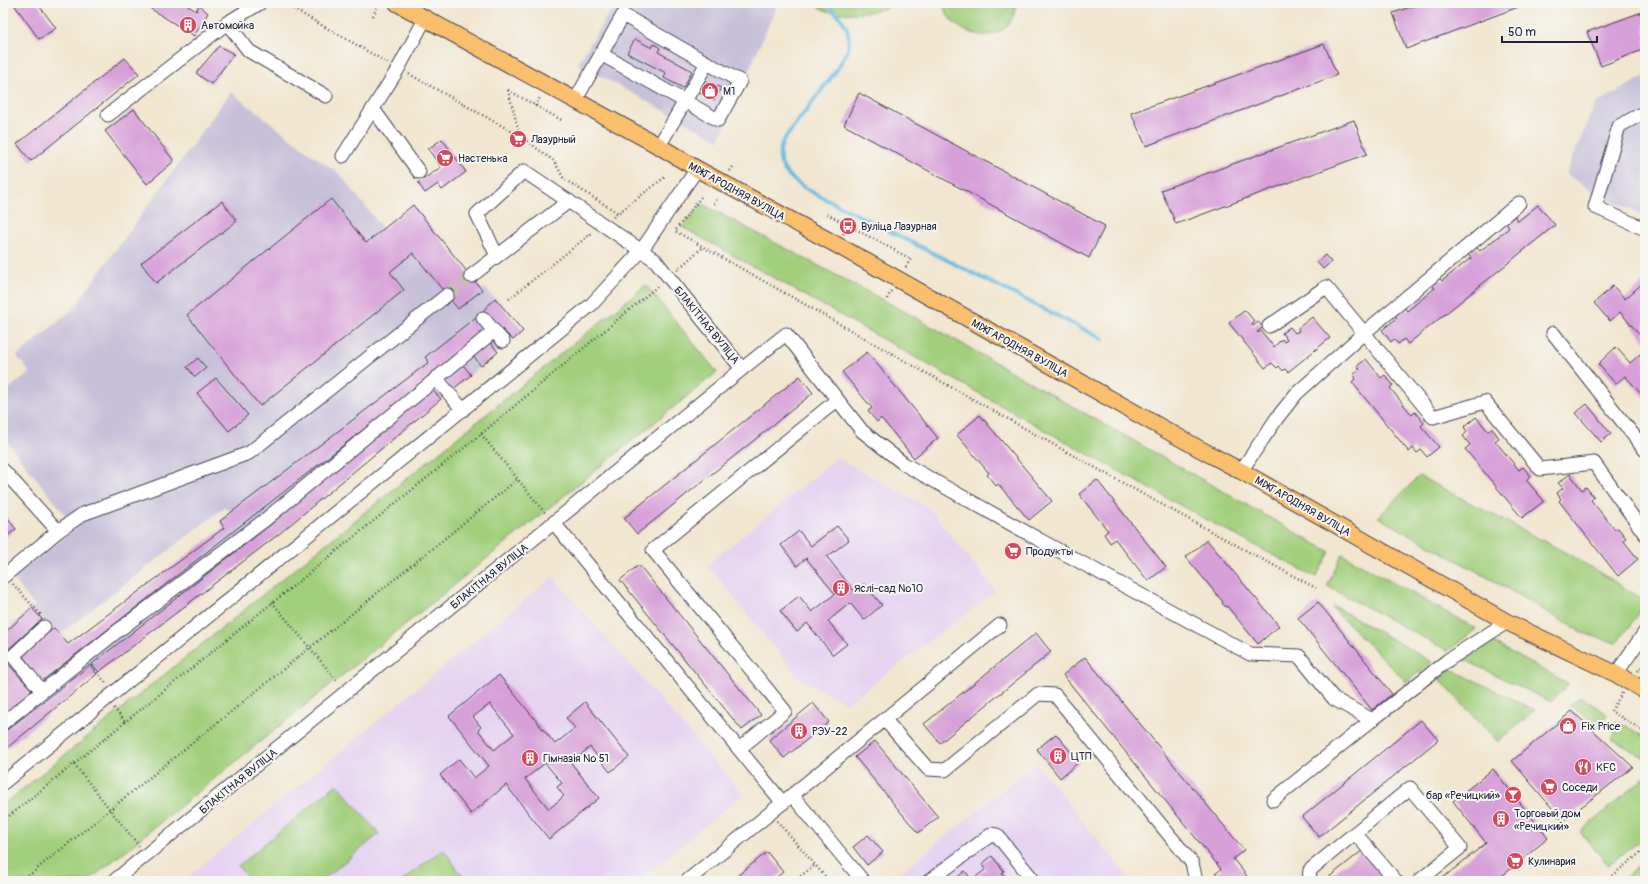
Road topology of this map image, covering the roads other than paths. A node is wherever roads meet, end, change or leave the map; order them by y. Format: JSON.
{"nodes":[{"id":1,"x":260,"y":3,"type":"edge"},
{"id":2,"x":397,"y":3,"type":"edge"},
{"id":3,"x":425,"y":19,"type":"junction"},
{"id":4,"x":227,"y":23,"type":"junction"},
{"id":5,"x":601,"y":54,"type":"junction"},
{"id":6,"x":707,"y":63,"type":"junction"},
{"id":7,"x":326,"y":96,"type":"dead end"},
{"id":8,"x":574,"y":101,"type":"junction"},
{"id":9,"x":685,"y":101,"type":"junction"},
{"id":10,"x":373,"y":109,"type":"junction"},
{"id":11,"x":1645,"y":112,"type":"edge"},
{"id":12,"x":108,"y":115,"type":"dead end"},
{"id":13,"x":659,"y":146,"type":"junction"},
{"id":14,"x":343,"y":156,"type":"dead end"},
{"id":15,"x":697,"y":170,"type":"junction"},
{"id":16,"x":419,"y":172,"type":"dead end"},
{"id":17,"x":568,"y":202,"type":"junction"},
{"id":18,"x":1519,"y":203,"type":"dead end"},
{"id":19,"x":1645,"y":229,"type":"edge"},
{"id":20,"x":641,"y":251,"type":"junction"},
{"id":21,"x":497,"y":256,"type":"junction"},
{"id":22,"x":471,"y":276,"type":"tunnel mouth"},
{"id":23,"x":447,"y":295,"type":"tunnel mouth"},
{"id":24,"x":483,"y":318,"type":"dead end"},
{"id":25,"x":1269,"y":326,"type":"dead end"},
{"id":26,"x":494,"y":331,"type":"junction"},
{"id":27,"x":1364,"y":332,"type":"junction"},
{"id":28,"x":1553,"y":333,"type":"dead end"},
{"id":29,"x":503,"y":341,"type":"dead end"},
{"id":30,"x":742,"y":369,"type":"junction"},
{"id":31,"x":436,"y":378,"type":"junction"},
{"id":32,"x":837,"y":400,"type":"junction"},
{"id":33,"x":463,"y":410,"type":"junction"},
{"id":34,"x":1645,"y":450,"type":"edge"},
{"id":35,"x":3,"y":470,"type":"edge"},
{"id":36,"x":1241,"y":471,"type":"junction"},
{"id":37,"x":554,"y":523,"type":"junction"},
{"id":38,"x":1643,"y":528,"type":"edge"},
{"id":39,"x":58,"y":531,"type":"junction"},
{"id":40,"x":4,"y":576,"type":"edge"},
{"id":41,"x":1507,"y":622,"type":"junction"},
{"id":42,"x":1000,"y":625,"type":"dead end"},
{"id":43,"x":44,"y":628,"type":"road end"},
{"id":44,"x":1645,"y":632,"type":"edge"},
{"id":45,"x":1616,"y":674,"type":"junction"},
{"id":46,"x":42,"y":691,"type":"junction"},
{"id":47,"x":1645,"y":691,"type":"edge"},
{"id":48,"x":885,"y":720,"type":"junction"},
{"id":49,"x":1372,"y":720,"type":"junction"},
{"id":50,"x":3,"y":723,"type":"edge"},
{"id":51,"x":739,"y":749,"type":"junction"},
{"id":52,"x":3,"y":783,"type":"edge"},
{"id":53,"x":787,"y":799,"type":"junction"},
{"id":54,"x":1273,"y":800,"type":"dead end"},
{"id":55,"x":1355,"y":833,"type":"junction"},
{"id":56,"x":114,"y":881,"type":"edge"},
{"id":57,"x":687,"y":881,"type":"edge"},
{"id":58,"x":863,"y":881,"type":"edge"},
{"id":59,"x":929,"y":881,"type":"edge"},
{"id":60,"x":1034,"y":881,"type":"edge"},
{"id":61,"x":1196,"y":881,"type":"edge"},
{"id":62,"x":1308,"y":881,"type":"edge"},
{"id":63,"x":1396,"y":881,"type":"edge"},
{"id":64,"x":1419,"y":881,"type":"edge"}],
"edges":[{"from":1,"to":4,"type":"street"},
{"from":2,"to":3,"type":"main road","name":"МІЖГАРОДНЯЯ ВУЛІЦА"},
{"from":3,"to":8,"type":"main road","name":"МІЖГАРОДНЯЯ ВУЛІЦА"},
{"from":3,"to":10,"type":"street"},
{"from":4,"to":7,"type":"street"},
{"from":4,"to":12,"type":"street"},
{"from":5,"to":6,"type":"street"},
{"from":5,"to":8,"type":"street"},
{"from":5,"to":9,"type":"street"},
{"from":6,"to":9,"type":"street"},
{"from":6,"to":9,"type":"street"},
{"from":8,"to":13,"type":"main road","name":"МІЖГАРОДНЯЯ ВУЛІЦА"},
{"from":9,"to":13,"type":"street"},
{"from":10,"to":14,"type":"street"},
{"from":10,"to":16,"type":"street"},
{"from":11,"to":19,"type":"street"},
{"from":13,"to":15,"type":"main road","name":"МІЖГАРОДНЯЯ ВУЛІЦА"},
{"from":15,"to":20,"type":"street"},
{"from":15,"to":36,"type":"main road","name":"МІЖГАРОДНЯЯ ВУЛІЦА"},
{"from":17,"to":20,"type":"street","name":"БЛАКІТНАЯ ВУЛІЦА"},
{"from":17,"to":21,"type":"street"},
{"from":17,"to":21,"type":"street","name":"БЛАКІТНАЯ ВУЛІЦА"},
{"from":18,"to":27,"type":"street"},
{"from":20,"to":30,"type":"street","name":"БЛАКІТНАЯ ВУЛІЦА"},
{"from":20,"to":33,"type":"street"},
{"from":21,"to":22,"type":"street"},
{"from":23,"to":39,"type":"street"},
{"from":24,"to":26,"type":"street"},
{"from":25,"to":27,"type":"street"},
{"from":26,"to":29,"type":"street"},
{"from":26,"to":31,"type":"street"},
{"from":27,"to":36,"type":"street"},
{"from":27,"to":38,"type":"street"},
{"from":28,"to":34,"type":"street"},
{"from":30,"to":32,"type":"street"},
{"from":30,"to":37,"type":"street","name":"БЛАКІТНАЯ ВУЛІЦА"},
{"from":31,"to":33,"type":"street"},
{"from":31,"to":46,"type":"street"},
{"from":32,"to":49,"type":"street"},
{"from":32,"to":51,"type":"street"},
{"from":33,"to":52,"type":"street"},
{"from":35,"to":39,"type":"street"},
{"from":36,"to":41,"type":"main road","name":"МІЖГАРОДНЯЯ ВУЛІЦА"},
{"from":37,"to":51,"type":"street"},
{"from":37,"to":56,"type":"street","name":"БЛАКІТНАЯ ВУЛІЦА"},
{"from":39,"to":40,"type":"street"},
{"from":41,"to":45,"type":"main road","name":"МІЖГАРОДНЯЯ ВУЛІЦА"},
{"from":41,"to":49,"type":"street"},
{"from":42,"to":48,"type":"street"},
{"from":43,"to":46,"type":"street"},
{"from":44,"to":45,"type":"street"},
{"from":45,"to":47,"type":"main road","name":"МІЖГАРОДНЯЯ ВУЛІЦА"},
{"from":46,"to":50,"type":"street"},
{"from":48,"to":53,"type":"street"},
{"from":48,"to":61,"type":"street"},
{"from":49,"to":54,"type":"street"},
{"from":51,"to":53,"type":"street"},
{"from":53,"to":57,"type":"street"},
{"from":53,"to":58,"type":"street"},
{"from":55,"to":62,"type":"street"},
{"from":55,"to":63,"type":"street"},
{"from":55,"to":64,"type":"street"},
{"from":59,"to":60,"type":"street"}]}
